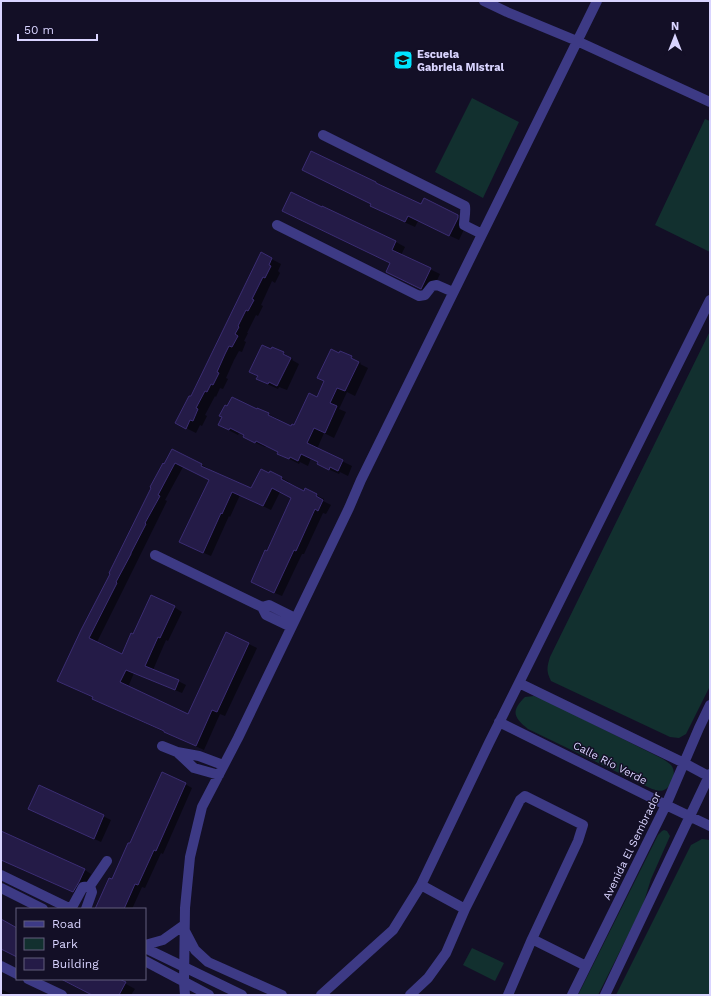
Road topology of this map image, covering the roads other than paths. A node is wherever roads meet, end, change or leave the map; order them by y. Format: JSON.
{"nodes":[{"id":1,"x":484,"y":1,"type":"edge"},
{"id":2,"x":597,"y":1,"type":"edge"},
{"id":3,"x":577,"y":41,"type":"junction"},
{"id":4,"x":710,"y":102,"type":"edge"},
{"id":5,"x":323,"y":135,"type":"dead end"},
{"id":6,"x":278,"y":225,"type":"dead end"},
{"id":7,"x":482,"y":234,"type":"junction"},
{"id":8,"x":453,"y":292,"type":"junction"},
{"id":9,"x":710,"y":300,"type":"edge"},
{"id":10,"x":155,"y":555,"type":"dead end"},
{"id":11,"x":293,"y":623,"type":"junction"},
{"id":12,"x":519,"y":683,"type":"junction"},
{"id":13,"x":710,"y":705,"type":"edge"},
{"id":14,"x":500,"y":722,"type":"junction"},
{"id":15,"x":162,"y":746,"type":"dead end"},
{"id":16,"x":177,"y":752,"type":"junction"},
{"id":17,"x":684,"y":763,"type":"junction"},
{"id":18,"x":224,"y":765,"type":"junction"},
{"id":19,"x":219,"y":775,"type":"junction"},
{"id":20,"x":710,"y":776,"type":"edge"},
{"id":21,"x":666,"y":805,"type":"junction"},
{"id":22,"x":691,"y":816,"type":"junction"},
{"id":23,"x":710,"y":826,"type":"edge"},
{"id":24,"x":107,"y":861,"type":"dead end"},
{"id":25,"x":1,"y":875,"type":"edge"},
{"id":26,"x":421,"y":885,"type":"junction"},
{"id":27,"x":90,"y":886,"type":"junction"},
{"id":28,"x":1,"y":888,"type":"edge"},
{"id":29,"x":41,"y":908,"type":"edge"},
{"id":30,"x":69,"y":908,"type":"edge"},
{"id":31,"x":72,"y":908,"type":"edge"},
{"id":32,"x":86,"y":908,"type":"edge"},
{"id":33,"x":465,"y":909,"type":"junction"},
{"id":34,"x":184,"y":928,"type":"junction"},
{"id":35,"x":532,"y":939,"type":"junction"},
{"id":36,"x":146,"y":945,"type":"edge"},
{"id":37,"x":146,"y":949,"type":"edge"},
{"id":38,"x":146,"y":962,"type":"edge"},
{"id":39,"x":1,"y":966,"type":"edge"},
{"id":40,"x":586,"y":966,"type":"junction"},
{"id":41,"x":184,"y":968,"type":"junction"},
{"id":42,"x":16,"y":974,"type":"edge"},
{"id":43,"x":30,"y":980,"type":"edge"},
{"id":44,"x":184,"y":982,"type":"junction"},
{"id":45,"x":321,"y":994,"type":"edge"},
{"id":46,"x":62,"y":995,"type":"edge"},
{"id":47,"x":185,"y":995,"type":"edge"},
{"id":48,"x":209,"y":995,"type":"edge"},
{"id":49,"x":242,"y":995,"type":"edge"},
{"id":50,"x":282,"y":995,"type":"edge"},
{"id":51,"x":410,"y":995,"type":"edge"},
{"id":52,"x":508,"y":995,"type":"edge"},
{"id":53,"x":572,"y":995,"type":"edge"},
{"id":54,"x":605,"y":995,"type":"edge"}],
"edges":[{"from":1,"to":3,"type":"street"},
{"from":2,"to":3,"type":"street"},
{"from":3,"to":4,"type":"street"},
{"from":3,"to":7,"type":"street"},
{"from":5,"to":7,"type":"street"},
{"from":6,"to":8,"type":"street"},
{"from":7,"to":8,"type":"street"},
{"from":8,"to":11,"type":"street"},
{"from":9,"to":12,"type":"street"},
{"from":10,"to":11,"type":"street"},
{"from":11,"to":18,"type":"street"},
{"from":12,"to":14,"type":"street"},
{"from":12,"to":17,"type":"street"},
{"from":13,"to":17,"type":"street","name":"Avenida El Sembrador"},
{"from":14,"to":21,"type":"street","name":"Calle Río Verde"},
{"from":14,"to":26,"type":"street"},
{"from":15,"to":16,"type":"street"},
{"from":16,"to":18,"type":"street"},
{"from":16,"to":19,"type":"street"},
{"from":17,"to":20,"type":"street"},
{"from":17,"to":21,"type":"street","name":"Avenida El Sembrador"},
{"from":18,"to":19,"type":"street"},
{"from":19,"to":34,"type":"street"},
{"from":20,"to":22,"type":"street"},
{"from":21,"to":22,"type":"street","name":"Calle Río Verde"},
{"from":21,"to":40,"type":"street","name":"Avenida El Sembrador"},
{"from":22,"to":23,"type":"street","name":"Calle Río Verde"},
{"from":22,"to":54,"type":"street"},
{"from":24,"to":27,"type":"street"},
{"from":25,"to":30,"type":"street"},
{"from":26,"to":33,"type":"street"},
{"from":26,"to":45,"type":"street"},
{"from":27,"to":31,"type":"street"},
{"from":27,"to":32,"type":"street"},
{"from":28,"to":29,"type":"street"},
{"from":33,"to":35,"type":"street"},
{"from":33,"to":51,"type":"street"},
{"from":34,"to":36,"type":"street"},
{"from":34,"to":41,"type":"street"},
{"from":34,"to":50,"type":"street"},
{"from":35,"to":40,"type":"street"},
{"from":35,"to":52,"type":"street"},
{"from":37,"to":41,"type":"street"},
{"from":38,"to":44,"type":"street"},
{"from":39,"to":42,"type":"street"},
{"from":40,"to":53,"type":"street","name":"Avenida El Sembrador"},
{"from":41,"to":44,"type":"street"},
{"from":41,"to":49,"type":"street"},
{"from":43,"to":46,"type":"street"},
{"from":44,"to":47,"type":"street"},
{"from":44,"to":48,"type":"street"}]}
